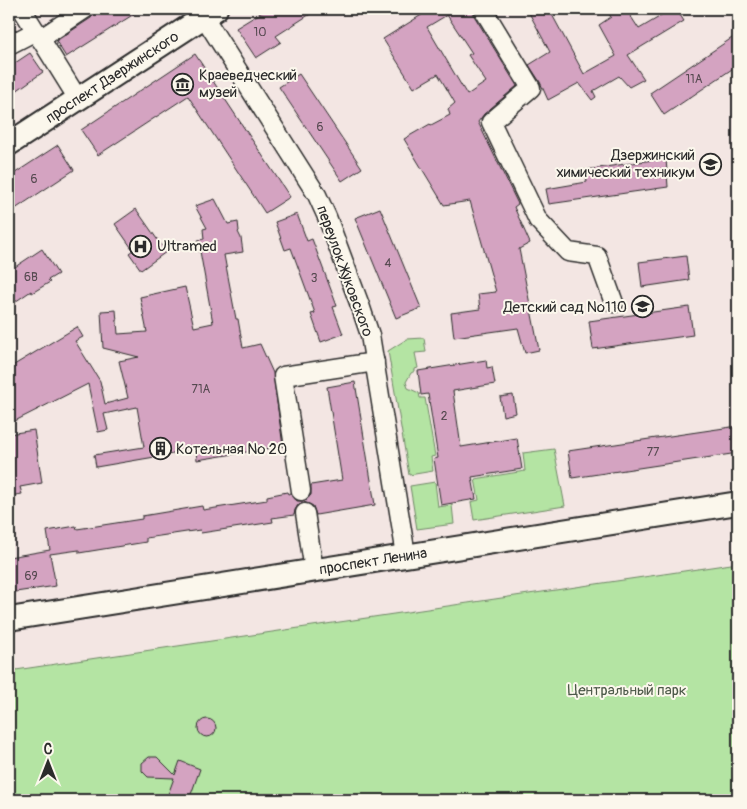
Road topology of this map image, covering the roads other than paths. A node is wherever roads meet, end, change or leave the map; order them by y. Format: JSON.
{"nodes":[{"id":1,"x":22,"y":9,"type":"edge"},
{"id":2,"x":85,"y":9,"type":"edge"},
{"id":3,"x":483,"y":9,"type":"edge"},
{"id":4,"x":206,"y":11,"type":"edge"},
{"id":5,"x":38,"y":35,"type":"junction"},
{"id":6,"x":9,"y":45,"type":"edge"},
{"id":7,"x":78,"y":99,"type":"junction"},
{"id":8,"x":9,"y":144,"type":"edge"},
{"id":9,"x":614,"y":303,"type":"dead end"},
{"id":10,"x":376,"y":362,"type":"junction"},
{"id":11,"x":301,"y":492,"type":"dead end"},
{"id":12,"x":738,"y":503,"type":"edge"},
{"id":13,"x":305,"y":513,"type":"dead end"},
{"id":14,"x":406,"y":555,"type":"junction"},
{"id":15,"x":314,"y":570,"type":"junction"},
{"id":16,"x":9,"y":618,"type":"edge"}],
"edges":[{"from":1,"to":5,"type":"street"},
{"from":2,"to":5,"type":"street"},
{"from":3,"to":9,"type":"street"},
{"from":4,"to":7,"type":"main road","name":"проспект Дзержинского"},
{"from":4,"to":10,"type":"street","name":"переулок Жуковского"},
{"from":5,"to":6,"type":"street"},
{"from":5,"to":7,"type":"street"},
{"from":7,"to":8,"type":"main road","name":"проспект Дзержинского"},
{"from":10,"to":11,"type":"street"},
{"from":10,"to":14,"type":"street","name":"переулок Жуковского"},
{"from":12,"to":14,"type":"main road","name":"проспект Ленина"},
{"from":13,"to":15,"type":"street"},
{"from":14,"to":15,"type":"main road","name":"проспект Ленина"},
{"from":15,"to":16,"type":"main road","name":"проспект Ленина"}]}
